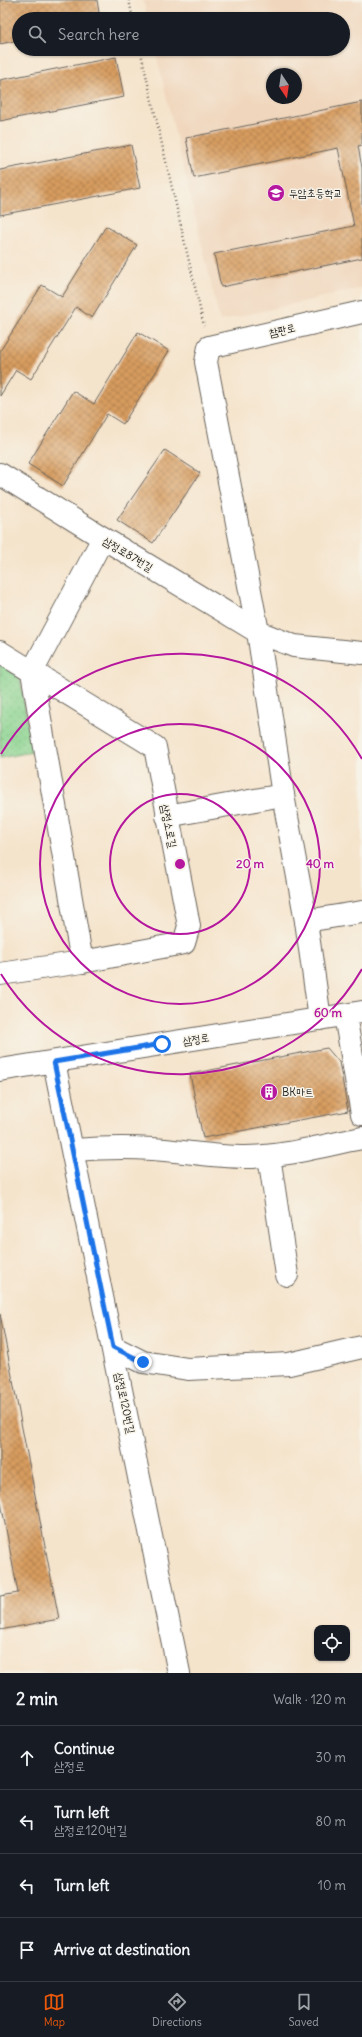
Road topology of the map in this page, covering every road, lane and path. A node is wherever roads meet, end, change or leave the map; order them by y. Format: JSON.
{"nodes":[{"id":1,"x":129,"y":0,"type":"edge"},
{"id":2,"x":132,"y":12,"type":"edge"},
{"id":3,"x":142,"y":56,"type":"edge"},
{"id":4,"x":362,"y":312,"type":"edge"},
{"id":5,"x":208,"y":351,"type":"junction"},
{"id":6,"x":0,"y":474,"type":"edge"},
{"id":7,"x":102,"y":538,"type":"junction"},
{"id":8,"x":258,"y":632,"type":"junction"},
{"id":9,"x":0,"y":652,"type":"edge"},
{"id":10,"x":362,"y":653,"type":"edge"},
{"id":11,"x":32,"y":672,"type":"junction"},
{"id":12,"x":283,"y":795,"type":"junction"},
{"id":13,"x":167,"y":816,"type":"junction"},
{"id":14,"x":362,"y":912,"type":"edge"},
{"id":15,"x":306,"y":921,"type":"junction"},
{"id":16,"x":82,"y":962,"type":"junction"},
{"id":17,"x":0,"y":974,"type":"edge"},
{"id":18,"x":354,"y":1013,"type":"edge"},
{"id":19,"x":320,"y":1019,"type":"junction"},
{"id":20,"x":54,"y":1062,"type":"junction"},
{"id":21,"x":0,"y":1070,"type":"edge"},
{"id":22,"x":362,"y":1114,"type":"edge"},
{"id":23,"x":362,"y":1138,"type":"edge"},
{"id":24,"x":73,"y":1150,"type":"junction"},
{"id":25,"x":269,"y":1156,"type":"junction"},
{"id":26,"x":287,"y":1275,"type":"dead end"},
{"id":27,"x":113,"y":1347,"type":"junction"},
{"id":28,"x":362,"y":1347,"type":"edge"},
{"id":29,"x":179,"y":1673,"type":"edge"}],
"edges":[{"from":1,"to":2,"type":"path"},
{"from":3,"to":5,"type":"path"},
{"from":4,"to":5,"type":"street","name":"참판로"},
{"from":5,"to":8,"type":"street"},
{"from":6,"to":7,"type":"street","name":"삼정로87번길"},
{"from":7,"to":8,"type":"street","name":"삼정로87번길"},
{"from":7,"to":11,"type":"street"},
{"from":8,"to":10,"type":"street","name":"삼정로87번길"},
{"from":8,"to":12,"type":"street"},
{"from":9,"to":11,"type":"street","name":"삼정소로길"},
{"from":11,"to":13,"type":"street","name":"삼정소로길"},
{"from":11,"to":16,"type":"street"},
{"from":12,"to":13,"type":"street"},
{"from":12,"to":15,"type":"street"},
{"from":13,"to":16,"type":"street","name":"삼정소로길"},
{"from":14,"to":15,"type":"street"},
{"from":15,"to":19,"type":"street"},
{"from":16,"to":17,"type":"street","name":"삼정소로길"},
{"from":18,"to":19,"type":"street","name":"삼정로"},
{"from":18,"to":22,"type":"street"},
{"from":19,"to":20,"type":"street","name":"삼정로"},
{"from":20,"to":21,"type":"street","name":"삼정로"},
{"from":20,"to":24,"type":"street","name":"삼정로120번길"},
{"from":23,"to":25,"type":"street"},
{"from":24,"to":25,"type":"street"},
{"from":24,"to":27,"type":"street","name":"삼정로120번길"},
{"from":25,"to":26,"type":"street"},
{"from":27,"to":28,"type":"street"},
{"from":27,"to":29,"type":"street","name":"삼정로120번길"}]}
